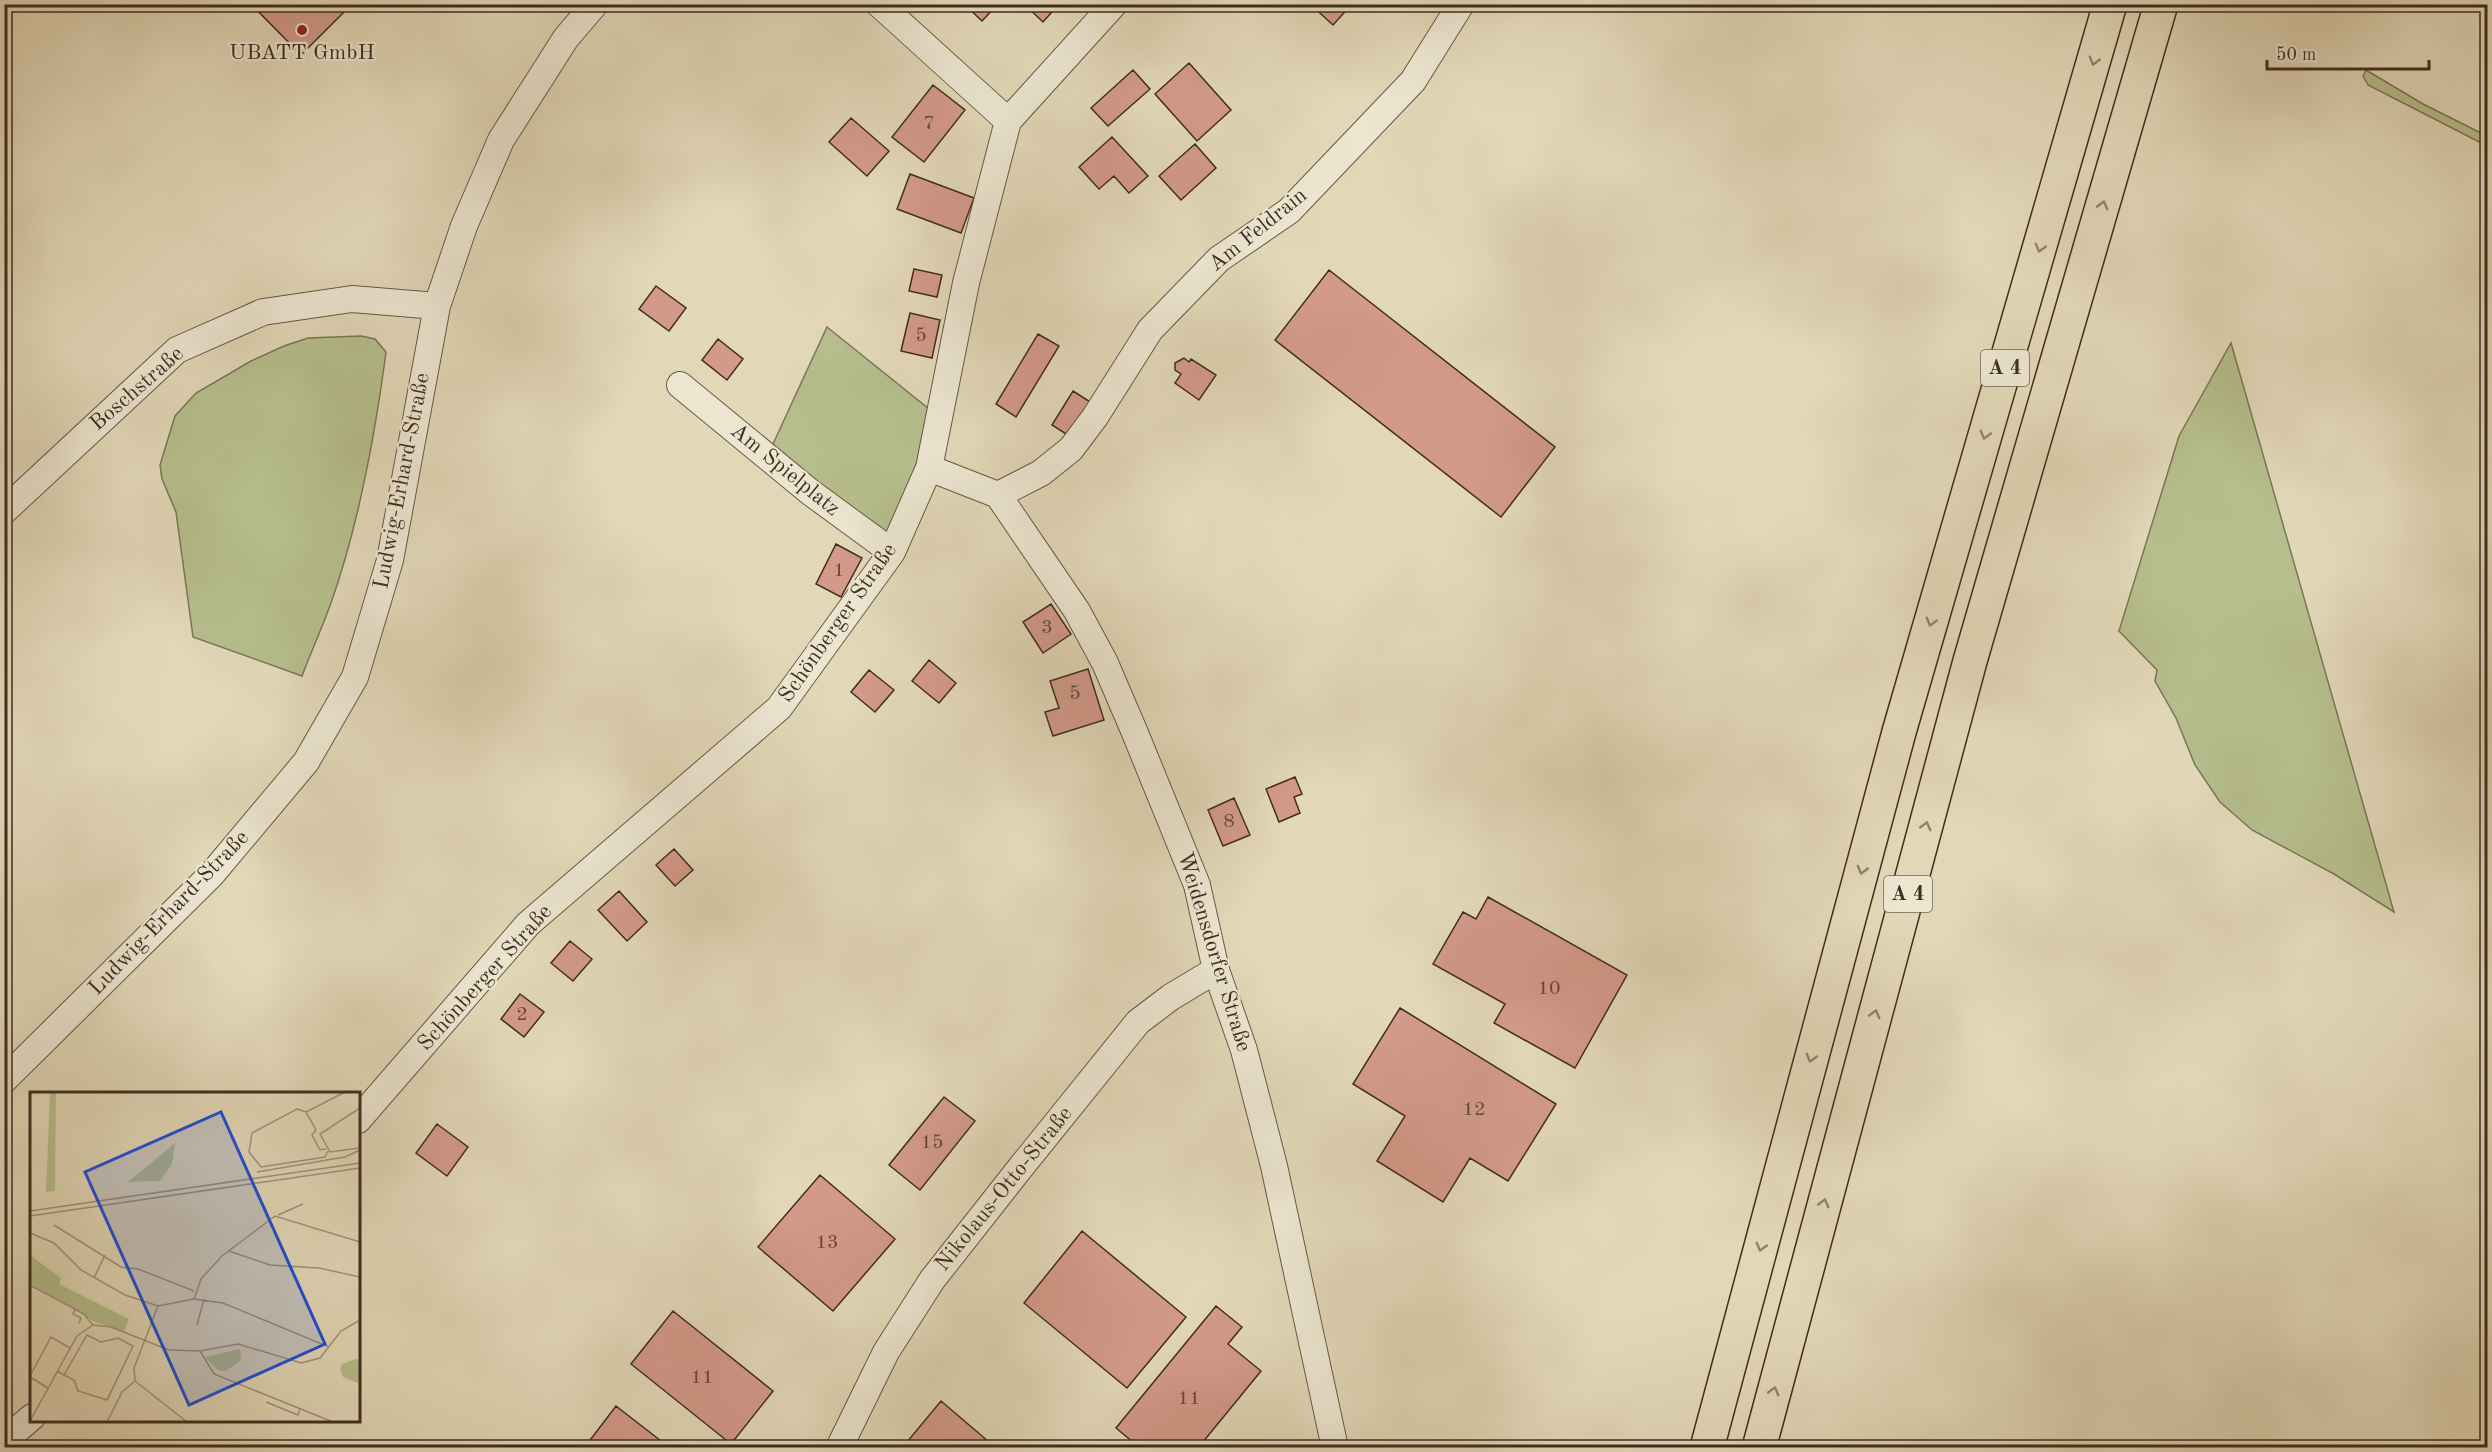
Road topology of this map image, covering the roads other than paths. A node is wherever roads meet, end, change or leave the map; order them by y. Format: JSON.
{"nodes":[{"id":1,"x":596,"y":4,"type":"edge"},
{"id":2,"x":879,"y":4,"type":"edge"},
{"id":3,"x":1114,"y":4,"type":"edge"},
{"id":4,"x":1461,"y":4,"type":"edge"},
{"id":5,"x":2110,"y":4,"type":"edge"},
{"id":6,"x":2161,"y":4,"type":"edge"},
{"id":7,"x":1008,"y":121,"type":"junction"},
{"id":8,"x":437,"y":306,"type":"junction"},
{"id":9,"x":680,"y":385,"type":"dead end"},
{"id":10,"x":929,"y":468,"type":"junction"},
{"id":11,"x":998,"y":495,"type":"junction"},
{"id":12,"x":4,"y":511,"type":"edge"},
{"id":13,"x":892,"y":552,"type":"junction"},
{"id":14,"x":1216,"y":970,"type":"junction"},
{"id":15,"x":4,"y":1080,"type":"edge"},
{"id":16,"x":360,"y":1118,"type":"edge"},
{"id":17,"x":30,"y":1419,"type":"edge"},
{"id":18,"x":4,"y":1441,"type":"edge"},
{"id":19,"x":839,"y":1448,"type":"edge"},
{"id":20,"x":1335,"y":1448,"type":"edge"},
{"id":21,"x":1707,"y":1448,"type":"edge"},
{"id":22,"x":1759,"y":1448,"type":"edge"}],
"edges":[{"from":1,"to":8,"type":"street","name":"Ludwig-Erhard-Straße"},
{"from":2,"to":7,"type":"street"},
{"from":3,"to":7,"type":"street","name":"Schönberger Straße"},
{"from":4,"to":11,"type":"street","name":"Am Feldrain"},
{"from":5,"to":21,"type":"highway","number":"A 4","one_way":true},
{"from":22,"to":6,"type":"highway","number":"A 4","one_way":true},
{"from":7,"to":10,"type":"street","name":"Schönberger Straße"},
{"from":8,"to":12,"type":"street","name":"Boschstraße"},
{"from":8,"to":15,"type":"street","name":"Ludwig-Erhard-Straße"},
{"from":9,"to":13,"type":"street","name":"Am Spielplatz"},
{"from":10,"to":11,"type":"street"},
{"from":10,"to":13,"type":"street","name":"Schönberger Straße"},
{"from":11,"to":14,"type":"street","name":"Weidensdorfer Straße"},
{"from":13,"to":16,"type":"street","name":"Schönberger Straße"},
{"from":14,"to":19,"type":"street","name":"Nikolaus-Otto-Straße"},
{"from":14,"to":20,"type":"street","name":"Weidensdorfer Straße"},
{"from":17,"to":18,"type":"street"}]}
